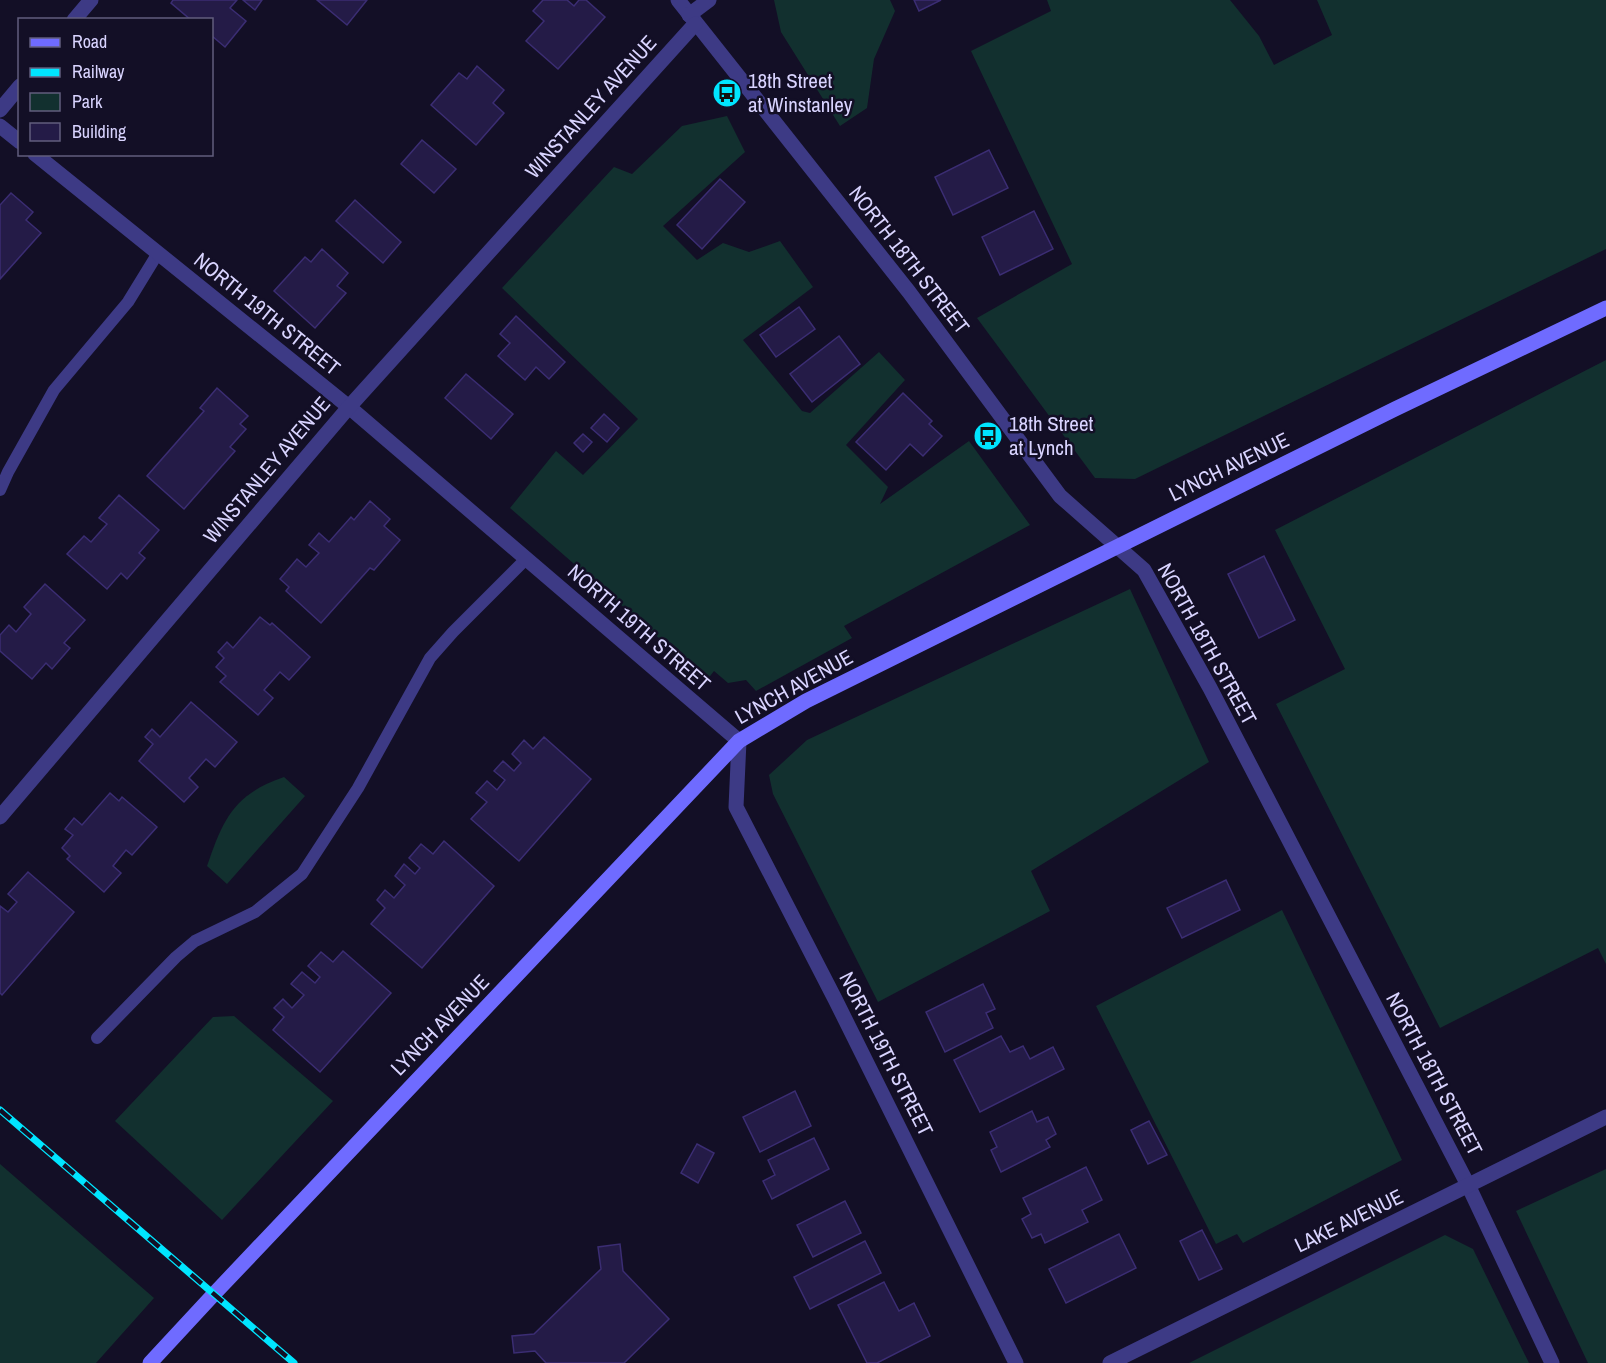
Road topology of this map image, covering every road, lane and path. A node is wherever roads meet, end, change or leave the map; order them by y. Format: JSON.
{"nodes":[{"id":1,"x":91,"y":0,"type":"edge"},
{"id":2,"x":678,"y":0,"type":"edge"},
{"id":3,"x":709,"y":0,"type":"edge"},
{"id":4,"x":77,"y":18,"type":"edge"},
{"id":5,"x":692,"y":19,"type":"junction"},
{"id":6,"x":18,"y":88,"type":"edge"},
{"id":7,"x":0,"y":110,"type":"edge"},
{"id":8,"x":0,"y":126,"type":"edge"},
{"id":9,"x":18,"y":140,"type":"edge"},
{"id":10,"x":37,"y":156,"type":"edge"},
{"id":11,"x":158,"y":253,"type":"junction"},
{"id":12,"x":1606,"y":308,"type":"edge"},
{"id":13,"x":349,"y":407,"type":"junction"},
{"id":14,"x":0,"y":490,"type":"edge"},
{"id":15,"x":1117,"y":546,"type":"junction"},
{"id":16,"x":526,"y":559,"type":"junction"},
{"id":17,"x":739,"y":741,"type":"junction"},
{"id":18,"x":0,"y":817,"type":"edge"},
{"id":19,"x":97,"y":1038,"type":"dead end"},
{"id":20,"x":1606,"y":1117,"type":"edge"},
{"id":21,"x":1468,"y":1185,"type":"junction"},
{"id":22,"x":150,"y":1363,"type":"edge"},
{"id":23,"x":1016,"y":1363,"type":"edge"},
{"id":24,"x":1110,"y":1363,"type":"edge"},
{"id":25,"x":1552,"y":1363,"type":"edge"}],
"edges":[{"from":1,"to":4,"type":"street"},
{"from":2,"to":5,"type":"street","name":"NORTH 18TH STREET"},
{"from":3,"to":5,"type":"street","name":"WINSTANLEY AVENUE"},
{"from":5,"to":13,"type":"street","name":"WINSTANLEY AVENUE"},
{"from":5,"to":15,"type":"street","name":"NORTH 18TH STREET"},
{"from":6,"to":7,"type":"street"},
{"from":8,"to":9,"type":"street"},
{"from":10,"to":11,"type":"street","name":"NORTH 19TH STREET"},
{"from":11,"to":13,"type":"street","name":"NORTH 19TH STREET"},
{"from":11,"to":14,"type":"lane"},
{"from":12,"to":15,"type":"street","name":"LYNCH AVENUE"},
{"from":13,"to":16,"type":"street","name":"NORTH 19TH STREET"},
{"from":13,"to":18,"type":"street","name":"WINSTANLEY AVENUE"},
{"from":15,"to":17,"type":"street","name":"LYNCH AVENUE"},
{"from":15,"to":21,"type":"street","name":"NORTH 18TH STREET"},
{"from":16,"to":17,"type":"street","name":"NORTH 19TH STREET"},
{"from":16,"to":19,"type":"lane"},
{"from":17,"to":22,"type":"street","name":"LYNCH AVENUE"},
{"from":17,"to":23,"type":"street","name":"NORTH 19TH STREET"},
{"from":20,"to":21,"type":"street","name":"LAKE AVENUE"},
{"from":21,"to":24,"type":"street","name":"LAKE AVENUE"},
{"from":21,"to":25,"type":"street","name":"NORTH 18TH STREET"}]}
